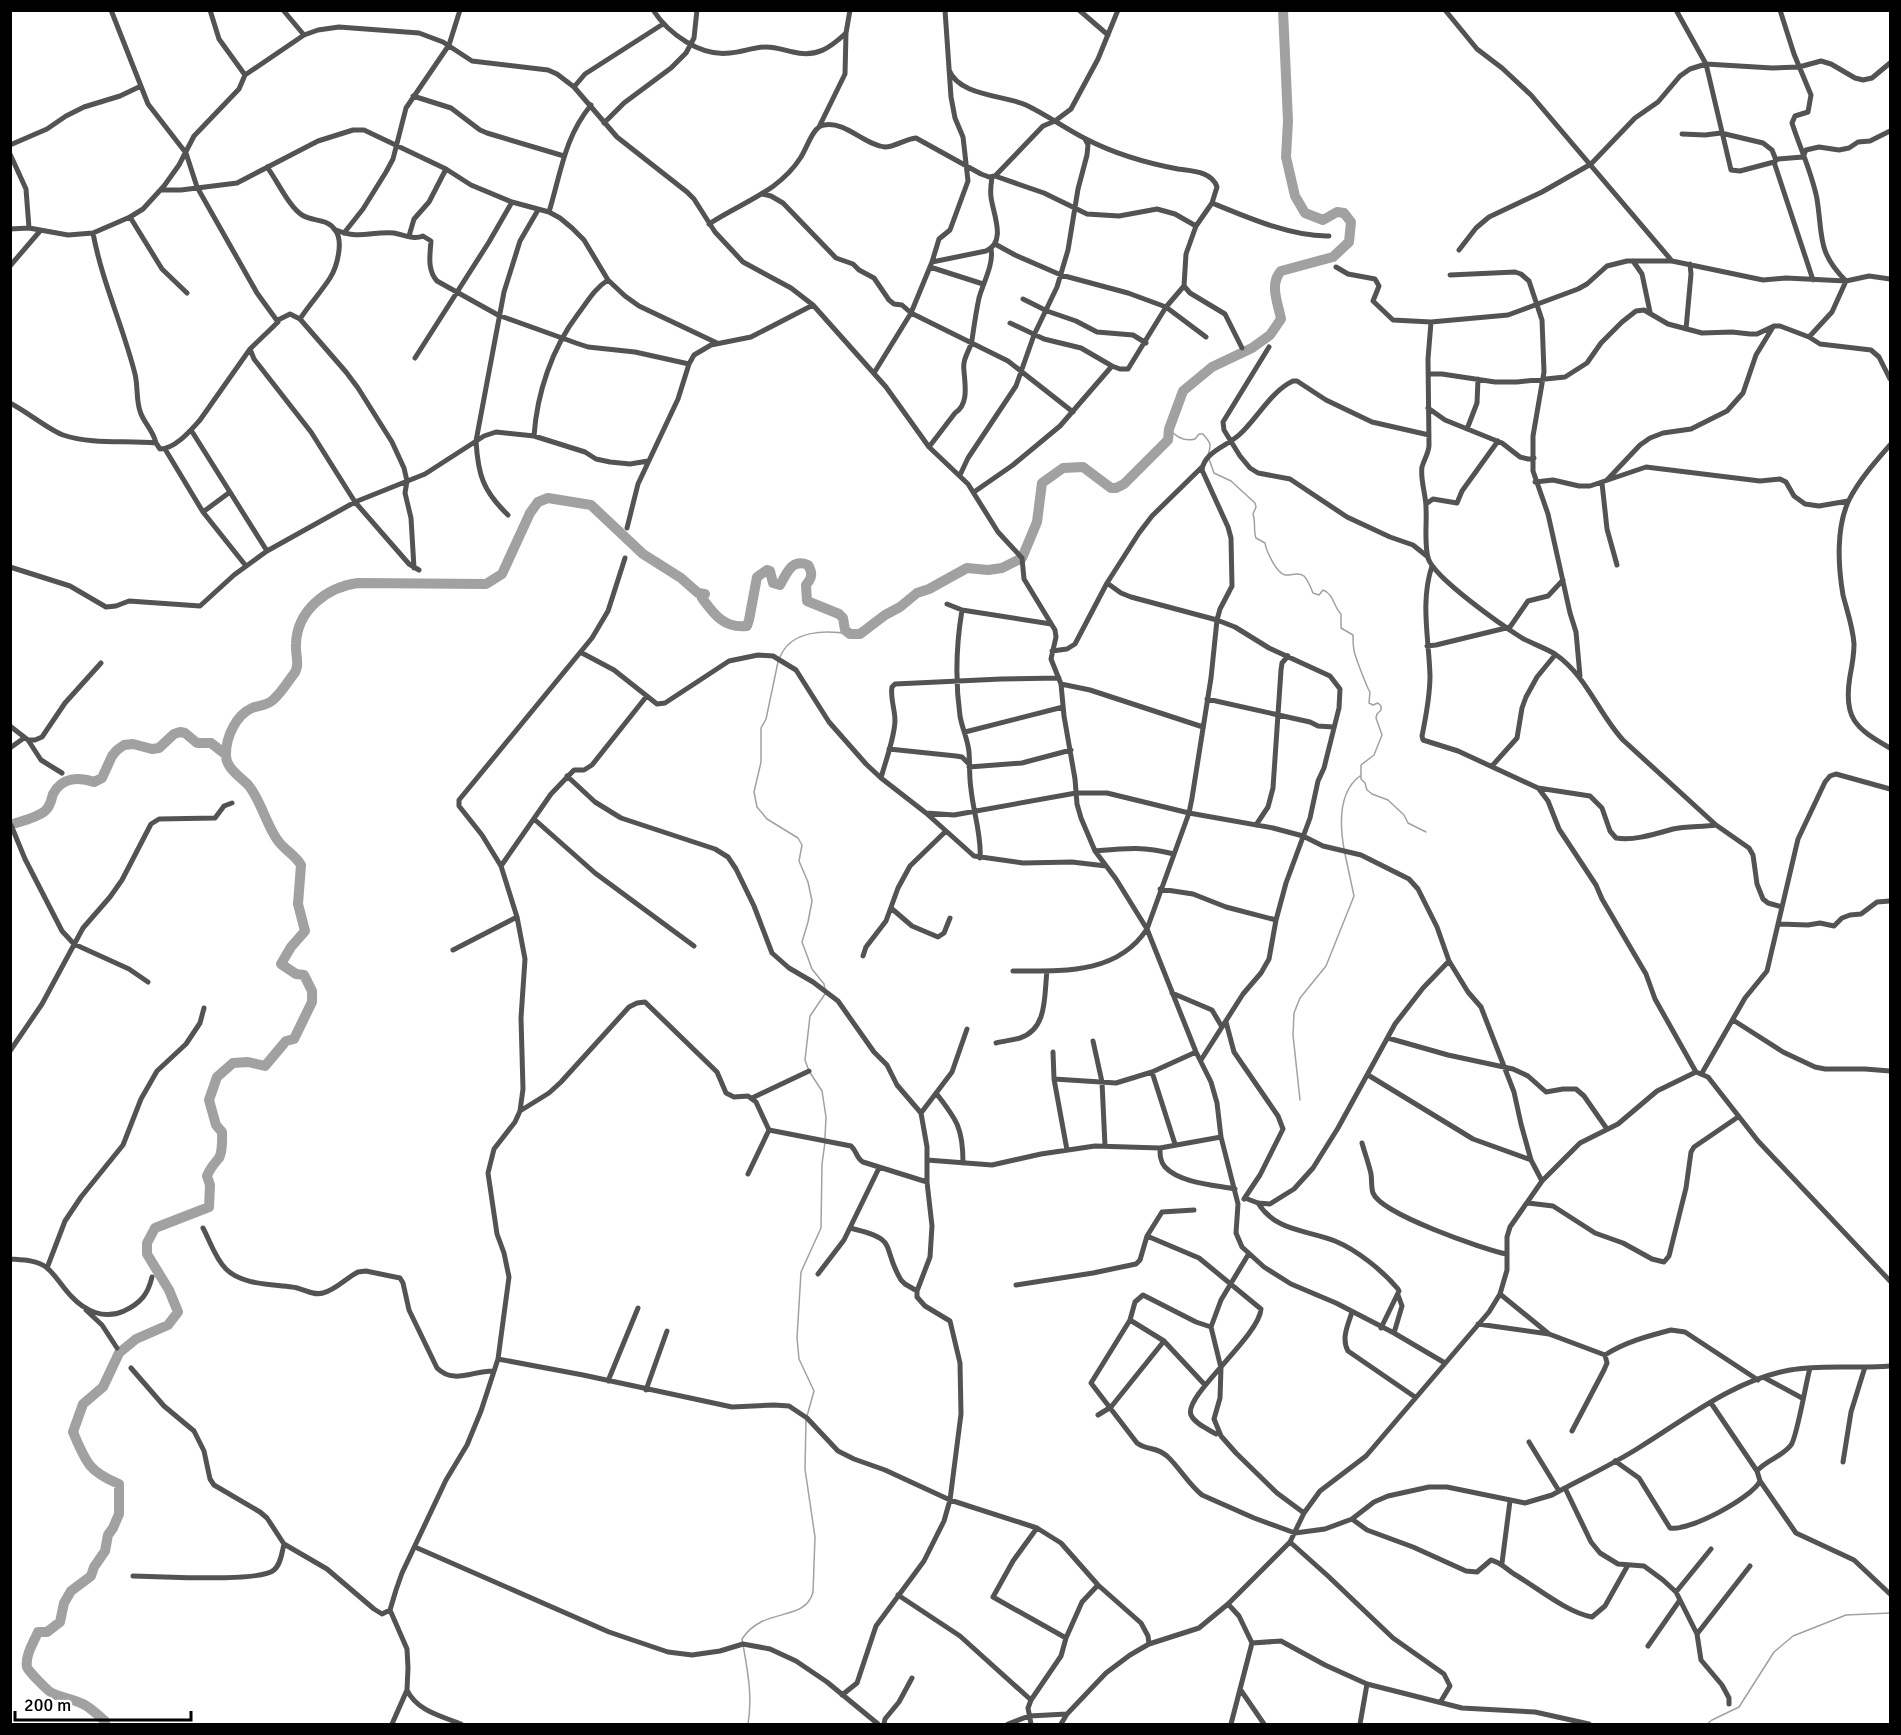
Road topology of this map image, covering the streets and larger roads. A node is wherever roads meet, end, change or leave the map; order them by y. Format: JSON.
{"nodes":[{"id":1,"x":111,"y":10,"type":"edge"},
{"id":2,"x":210,"y":10,"type":"edge"},
{"id":3,"x":283,"y":10,"type":"edge"},
{"id":4,"x":460,"y":10,"type":"edge"},
{"id":5,"x":653,"y":10,"type":"edge"},
{"id":6,"x":697,"y":10,"type":"edge"},
{"id":7,"x":850,"y":10,"type":"edge"},
{"id":8,"x":945,"y":10,"type":"edge"},
{"id":9,"x":1079,"y":10,"type":"edge"},
{"id":10,"x":1118,"y":10,"type":"edge"},
{"id":11,"x":1445,"y":10,"type":"edge"},
{"id":12,"x":1676,"y":10,"type":"edge"},
{"id":13,"x":1780,"y":10,"type":"edge"},
{"id":14,"x":663,"y":24,"type":"junction"},
{"id":15,"x":846,"y":33,"type":"junction"},
{"id":16,"x":304,"y":35,"type":"junction"},
{"id":17,"x":1108,"y":35,"type":"junction"},
{"id":18,"x":449,"y":45,"type":"junction"},
{"id":19,"x":691,"y":45,"type":"junction"},
{"id":20,"x":1890,"y":63,"type":"edge"},
{"id":21,"x":1706,"y":64,"type":"junction"},
{"id":22,"x":1799,"y":67,"type":"junction"},
{"id":23,"x":950,"y":70,"type":"junction"},
{"id":24,"x":245,"y":75,"type":"junction"},
{"id":25,"x":141,"y":86,"type":"junction"},
{"id":26,"x":574,"y":87,"type":"junction"},
{"id":27,"x":413,"y":96,"type":"junction"},
{"id":28,"x":591,"y":105,"type":"junction"},
{"id":29,"x":1055,"y":121,"type":"junction"},
{"id":30,"x":604,"y":123,"type":"junction"},
{"id":31,"x":819,"y":127,"type":"junction"},
{"id":32,"x":1890,"y":131,"type":"edge"},
{"id":33,"x":1721,"y":133,"type":"junction"},
{"id":34,"x":1682,"y":134,"type":"dead end"},
{"id":35,"x":1085,"y":139,"type":"junction"},
{"id":36,"x":10,"y":145,"type":"edge"},
{"id":37,"x":396,"y":147,"type":"junction"},
{"id":38,"x":10,"y":153,"type":"edge"},
{"id":39,"x":186,"y":153,"type":"junction"},
{"id":40,"x":564,"y":156,"type":"junction"},
{"id":41,"x":1803,"y":157,"type":"junction"},
{"id":42,"x":1775,"y":161,"type":"junction"},
{"id":43,"x":1591,"y":164,"type":"junction"},
{"id":44,"x":966,"y":166,"type":"junction"},
{"id":45,"x":267,"y":167,"type":"junction"},
{"id":46,"x":446,"y":170,"type":"junction"},
{"id":47,"x":993,"y":176,"type":"junction"},
{"id":48,"x":197,"y":188,"type":"junction"},
{"id":49,"x":161,"y":190,"type":"junction"},
{"id":50,"x":762,"y":194,"type":"junction"},
{"id":51,"x":512,"y":202,"type":"junction"},
{"id":52,"x":1212,"y":203,"type":"junction"},
{"id":53,"x":1075,"y":209,"type":"junction"},
{"id":54,"x":538,"y":210,"type":"junction"},
{"id":55,"x":549,"y":212,"type":"junction"},
{"id":56,"x":130,"y":217,"type":"junction"},
{"id":57,"x":709,"y":224,"type":"junction"},
{"id":58,"x":1197,"y":226,"type":"junction"},
{"id":59,"x":29,"y":228,"type":"junction"},
{"id":60,"x":10,"y":229,"type":"edge"},
{"id":61,"x":336,"y":230,"type":"junction"},
{"id":62,"x":40,"y":231,"type":"junction"},
{"id":63,"x":344,"y":233,"type":"junction"},
{"id":64,"x":93,"y":234,"type":"junction"},
{"id":65,"x":409,"y":236,"type":"junction"},
{"id":66,"x":1329,"y":236,"type":"dead end"},
{"id":67,"x":993,"y":247,"type":"junction"},
{"id":68,"x":1459,"y":250,"type":"dead end"},
{"id":69,"x":1633,"y":261,"type":"junction"},
{"id":70,"x":1672,"y":261,"type":"junction"},
{"id":71,"x":931,"y":264,"type":"junction"},
{"id":72,"x":1690,"y":264,"type":"junction"},
{"id":73,"x":10,"y":266,"type":"edge"},
{"id":74,"x":1336,"y":267,"type":"dead end"},
{"id":75,"x":1450,"y":274,"type":"dead end"},
{"id":76,"x":1061,"y":275,"type":"junction"},
{"id":77,"x":1890,"y":279,"type":"edge"},
{"id":78,"x":608,"y":280,"type":"junction"},
{"id":79,"x":1813,"y":280,"type":"junction"},
{"id":80,"x":1846,"y":281,"type":"junction"},
{"id":81,"x":983,"y":284,"type":"junction"},
{"id":82,"x":1184,"y":286,"type":"junction"},
{"id":83,"x":187,"y":293,"type":"dead end"},
{"id":84,"x":455,"y":293,"type":"junction"},
{"id":85,"x":1023,"y":299,"type":"dead end"},
{"id":86,"x":1537,"y":304,"type":"junction"},
{"id":87,"x":813,"y":305,"type":"junction"},
{"id":88,"x":1166,"y":307,"type":"junction"},
{"id":89,"x":1047,"y":311,"type":"junction"},
{"id":90,"x":1650,"y":312,"type":"junction"},
{"id":91,"x":911,"y":313,"type":"junction"},
{"id":92,"x":498,"y":315,"type":"junction"},
{"id":93,"x":300,"y":319,"type":"junction"},
{"id":94,"x":278,"y":320,"type":"junction"},
{"id":95,"x":1431,"y":322,"type":"junction"},
{"id":96,"x":1010,"y":323,"type":"dead end"},
{"id":97,"x":1774,"y":326,"type":"junction"},
{"id":98,"x":1686,"y":329,"type":"junction"},
{"id":99,"x":1034,"y":335,"type":"junction"},
{"id":100,"x":1206,"y":337,"type":"dead end"},
{"id":101,"x":1809,"y":337,"type":"junction"},
{"id":102,"x":561,"y":338,"type":"junction"},
{"id":103,"x":972,"y":342,"type":"junction"},
{"id":104,"x":1146,"y":343,"type":"junction"},
{"id":105,"x":717,"y":344,"type":"junction"},
{"id":106,"x":1269,"y":346,"type":"dead end"},
{"id":107,"x":1242,"y":348,"type":"dead end"},
{"id":108,"x":250,"y":349,"type":"junction"},
{"id":109,"x":415,"y":358,"type":"dead end"},
{"id":110,"x":689,"y":364,"type":"junction"},
{"id":111,"x":1112,"y":366,"type":"junction"},
{"id":112,"x":1021,"y":369,"type":"junction"},
{"id":113,"x":874,"y":373,"type":"junction"},
{"id":114,"x":1429,"y":374,"type":"junction"},
{"id":115,"x":1478,"y":379,"type":"junction"},
{"id":116,"x":1543,"y":379,"type":"junction"},
{"id":117,"x":1890,"y":379,"type":"edge"},
{"id":118,"x":10,"y":403,"type":"edge"},
{"id":119,"x":1428,"y":408,"type":"junction"},
{"id":120,"x":1073,"y":412,"type":"junction"},
{"id":121,"x":1467,"y":429,"type":"junction"},
{"id":122,"x":191,"y":430,"type":"junction"},
{"id":123,"x":1429,"y":435,"type":"junction"},
{"id":124,"x":534,"y":436,"type":"junction"},
{"id":125,"x":476,"y":441,"type":"junction"},
{"id":126,"x":1231,"y":441,"type":"junction"},
{"id":127,"x":1498,"y":441,"type":"junction"},
{"id":128,"x":156,"y":443,"type":"junction"},
{"id":129,"x":1890,"y":445,"type":"edge"},
{"id":130,"x":929,"y":447,"type":"junction"},
{"id":131,"x":165,"y":449,"type":"junction"},
{"id":132,"x":1534,"y":458,"type":"junction"},
{"id":133,"x":648,"y":461,"type":"junction"},
{"id":134,"x":1202,"y":466,"type":"junction"},
{"id":135,"x":960,"y":475,"type":"junction"},
{"id":136,"x":407,"y":481,"type":"junction"},
{"id":137,"x":1535,"y":482,"type":"junction"},
{"id":138,"x":1604,"y":482,"type":"junction"},
{"id":139,"x":230,"y":492,"type":"junction"},
{"id":140,"x":974,"y":492,"type":"junction"},
{"id":141,"x":1848,"y":501,"type":"junction"},
{"id":142,"x":355,"y":502,"type":"junction"},
{"id":143,"x":1426,"y":504,"type":"junction"},
{"id":144,"x":203,"y":512,"type":"junction"},
{"id":145,"x":508,"y":514,"type":"dead end"},
{"id":146,"x":627,"y":528,"type":"dead end"},
{"id":147,"x":267,"y":551,"type":"junction"},
{"id":148,"x":1428,"y":557,"type":"junction"},
{"id":149,"x":625,"y":558,"type":"dead end"},
{"id":150,"x":1617,"y":565,"type":"dead end"},
{"id":151,"x":246,"y":566,"type":"junction"},
{"id":152,"x":1432,"y":566,"type":"junction"},
{"id":153,"x":10,"y":567,"type":"edge"},
{"id":154,"x":1563,"y":580,"type":"junction"},
{"id":155,"x":1107,"y":583,"type":"junction"},
{"id":156,"x":947,"y":604,"type":"dead end"},
{"id":157,"x":962,"y":610,"type":"junction"},
{"id":158,"x":1217,"y":620,"type":"junction"},
{"id":159,"x":1051,"y":624,"type":"junction"},
{"id":160,"x":1507,"y":628,"type":"junction"},
{"id":161,"x":1427,"y":645,"type":"junction"},
{"id":162,"x":1052,"y":651,"type":"junction"},
{"id":163,"x":582,"y":653,"type":"junction"},
{"id":164,"x":1555,"y":655,"type":"junction"},
{"id":165,"x":1288,"y":656,"type":"junction"},
{"id":166,"x":101,"y":663,"type":"dead end"},
{"id":167,"x":1580,"y":678,"type":"junction"},
{"id":168,"x":956,"y":681,"type":"junction"},
{"id":169,"x":1060,"y":681,"type":"junction"},
{"id":170,"x":646,"y":697,"type":"junction"},
{"id":171,"x":1207,"y":699,"type":"junction"},
{"id":172,"x":1063,"y":707,"type":"junction"},
{"id":173,"x":1278,"y":716,"type":"junction"},
{"id":174,"x":10,"y":726,"type":"edge"},
{"id":175,"x":1203,"y":727,"type":"junction"},
{"id":176,"x":1333,"y":727,"type":"junction"},
{"id":177,"x":965,"y":732,"type":"junction"},
{"id":178,"x":26,"y":739,"type":"junction"},
{"id":179,"x":10,"y":748,"type":"edge"},
{"id":180,"x":1890,"y":748,"type":"edge"},
{"id":181,"x":889,"y":749,"type":"junction"},
{"id":182,"x":1071,"y":750,"type":"junction"},
{"id":183,"x":969,"y":765,"type":"junction"},
{"id":184,"x":1492,"y":766,"type":"junction"},
{"id":185,"x":62,"y":773,"type":"dead end"},
{"id":186,"x":567,"y":776,"type":"junction"},
{"id":187,"x":881,"y":778,"type":"junction"},
{"id":188,"x":1538,"y":788,"type":"junction"},
{"id":189,"x":1890,"y":789,"type":"edge"},
{"id":190,"x":1076,"y":793,"type":"junction"},
{"id":191,"x":232,"y":802,"type":"dead end"},
{"id":192,"x":974,"y":811,"type":"junction"},
{"id":193,"x":926,"y":813,"type":"junction"},
{"id":194,"x":1189,"y":813,"type":"junction"},
{"id":195,"x":534,"y":819,"type":"junction"},
{"id":196,"x":11,"y":825,"type":"edge"},
{"id":197,"x":1256,"y":825,"type":"junction"},
{"id":198,"x":1716,"y":825,"type":"junction"},
{"id":199,"x":946,"y":831,"type":"junction"},
{"id":200,"x":1303,"y":837,"type":"junction"},
{"id":201,"x":1095,"y":850,"type":"junction"},
{"id":202,"x":1174,"y":854,"type":"junction"},
{"id":203,"x":980,"y":858,"type":"junction"},
{"id":204,"x":501,"y":866,"type":"junction"},
{"id":205,"x":1106,"y":866,"type":"junction"},
{"id":206,"x":1160,"y":889,"type":"junction"},
{"id":207,"x":1890,"y":901,"type":"edge"},
{"id":208,"x":1782,"y":907,"type":"junction"},
{"id":209,"x":891,"y":908,"type":"junction"},
{"id":210,"x":517,"y":917,"type":"junction"},
{"id":211,"x":950,"y":918,"type":"dead end"},
{"id":212,"x":1276,"y":920,"type":"junction"},
{"id":213,"x":1779,"y":924,"type":"junction"},
{"id":214,"x":1146,"y":929,"type":"junction"},
{"id":215,"x":74,"y":944,"type":"junction"},
{"id":216,"x":694,"y":946,"type":"dead end"},
{"id":217,"x":453,"y":950,"type":"dead end"},
{"id":218,"x":863,"y":956,"type":"dead end"},
{"id":219,"x":1449,"y":961,"type":"junction"},
{"id":220,"x":1013,"y":971,"type":"dead end"},
{"id":221,"x":1047,"y":971,"type":"junction"},
{"id":222,"x":148,"y":982,"type":"dead end"},
{"id":223,"x":1172,"y":993,"type":"junction"},
{"id":224,"x":204,"y":1008,"type":"dead end"},
{"id":225,"x":1733,"y":1020,"type":"junction"},
{"id":226,"x":1224,"y":1024,"type":"junction"},
{"id":227,"x":967,"y":1029,"type":"dead end"},
{"id":228,"x":1388,"y":1038,"type":"junction"},
{"id":229,"x":1093,"y":1041,"type":"dead end"},
{"id":230,"x":996,"y":1043,"type":"dead end"},
{"id":231,"x":10,"y":1051,"type":"edge"},
{"id":232,"x":1053,"y":1052,"type":"dead end"},
{"id":233,"x":1196,"y":1052,"type":"junction"},
{"id":234,"x":1201,"y":1059,"type":"junction"},
{"id":235,"x":1503,"y":1065,"type":"junction"},
{"id":236,"x":809,"y":1071,"type":"dead end"},
{"id":237,"x":1890,"y":1071,"type":"edge"},
{"id":238,"x":1152,"y":1072,"type":"junction"},
{"id":239,"x":1699,"y":1072,"type":"junction"},
{"id":240,"x":1368,"y":1075,"type":"junction"},
{"id":241,"x":1054,"y":1079,"type":"junction"},
{"id":242,"x":1102,"y":1082,"type":"junction"},
{"id":243,"x":936,"y":1093,"type":"junction"},
{"id":244,"x":752,"y":1098,"type":"junction"},
{"id":245,"x":520,"y":1110,"type":"junction"},
{"id":246,"x":921,"y":1113,"type":"junction"},
{"id":247,"x":1738,"y":1117,"type":"junction"},
{"id":248,"x":769,"y":1130,"type":"junction"},
{"id":249,"x":1606,"y":1130,"type":"junction"},
{"id":250,"x":1221,"y":1137,"type":"junction"},
{"id":251,"x":1362,"y":1143,"type":"dead end"},
{"id":252,"x":1175,"y":1144,"type":"junction"},
{"id":253,"x":1105,"y":1146,"type":"junction"},
{"id":254,"x":1160,"y":1148,"type":"junction"},
{"id":255,"x":1067,"y":1150,"type":"junction"},
{"id":256,"x":927,"y":1160,"type":"junction"},
{"id":257,"x":1531,"y":1160,"type":"junction"},
{"id":258,"x":963,"y":1163,"type":"junction"},
{"id":259,"x":879,"y":1168,"type":"junction"},
{"id":260,"x":748,"y":1173,"type":"dead end"},
{"id":261,"x":1542,"y":1180,"type":"junction"},
{"id":262,"x":927,"y":1182,"type":"junction"},
{"id":263,"x":1235,"y":1189,"type":"junction"},
{"id":264,"x":1245,"y":1198,"type":"junction"},
{"id":265,"x":1258,"y":1203,"type":"junction"},
{"id":266,"x":1528,"y":1203,"type":"junction"},
{"id":267,"x":1238,"y":1204,"type":"junction"},
{"id":268,"x":1194,"y":1210,"type":"dead end"},
{"id":269,"x":203,"y":1228,"type":"dead end"},
{"id":270,"x":850,"y":1228,"type":"junction"},
{"id":271,"x":1147,"y":1236,"type":"junction"},
{"id":272,"x":1506,"y":1254,"type":"junction"},
{"id":273,"x":1248,"y":1255,"type":"junction"},
{"id":274,"x":10,"y":1259,"type":"edge"},
{"id":275,"x":47,"y":1268,"type":"junction"},
{"id":276,"x":818,"y":1274,"type":"dead end"},
{"id":277,"x":152,"y":1276,"type":"dead end"},
{"id":278,"x":1890,"y":1281,"type":"edge"},
{"id":279,"x":1230,"y":1284,"type":"junction"},
{"id":280,"x":1016,"y":1285,"type":"dead end"},
{"id":281,"x":917,"y":1291,"type":"junction"},
{"id":282,"x":1500,"y":1294,"type":"junction"},
{"id":283,"x":1398,"y":1295,"type":"junction"},
{"id":284,"x":78,"y":1303,"type":"junction"},
{"id":285,"x":638,"y":1308,"type":"dead end"},
{"id":286,"x":1353,"y":1312,"type":"junction"},
{"id":287,"x":1130,"y":1320,"type":"junction"},
{"id":288,"x":1478,"y":1324,"type":"junction"},
{"id":289,"x":1211,"y":1327,"type":"junction"},
{"id":290,"x":1381,"y":1328,"type":"junction"},
{"id":291,"x":667,"y":1331,"type":"dead end"},
{"id":292,"x":1394,"y":1333,"type":"junction"},
{"id":293,"x":1549,"y":1334,"type":"junction"},
{"id":294,"x":1164,"y":1341,"type":"junction"},
{"id":295,"x":117,"y":1348,"type":"dead end"},
{"id":296,"x":1605,"y":1355,"type":"junction"},
{"id":297,"x":498,"y":1359,"type":"junction"},
{"id":298,"x":1445,"y":1363,"type":"junction"},
{"id":299,"x":1890,"y":1366,"type":"edge"},
{"id":300,"x":1864,"y":1367,"type":"junction"},
{"id":301,"x":131,"y":1368,"type":"dead end"},
{"id":302,"x":1221,"y":1368,"type":"junction"},
{"id":303,"x":1810,"y":1368,"type":"junction"},
{"id":304,"x":494,"y":1371,"type":"junction"},
{"id":305,"x":1765,"y":1378,"type":"junction"},
{"id":306,"x":1758,"y":1380,"type":"junction"},
{"id":307,"x":608,"y":1381,"type":"junction"},
{"id":308,"x":1205,"y":1385,"type":"junction"},
{"id":309,"x":646,"y":1390,"type":"junction"},
{"id":310,"x":1415,"y":1396,"type":"junction"},
{"id":311,"x":1802,"y":1398,"type":"junction"},
{"id":312,"x":1711,"y":1403,"type":"junction"},
{"id":313,"x":1110,"y":1407,"type":"junction"},
{"id":314,"x":1098,"y":1415,"type":"dead end"},
{"id":315,"x":1572,"y":1431,"type":"dead end"},
{"id":316,"x":1216,"y":1434,"type":"dead end"},
{"id":317,"x":1529,"y":1442,"type":"dead end"},
{"id":318,"x":1615,"y":1461,"type":"junction"},
{"id":319,"x":1843,"y":1462,"type":"dead end"},
{"id":320,"x":1757,"y":1471,"type":"junction"},
{"id":321,"x":1760,"y":1481,"type":"junction"},
{"id":322,"x":1562,"y":1490,"type":"junction"},
{"id":323,"x":950,"y":1500,"type":"junction"},
{"id":324,"x":1510,"y":1501,"type":"junction"},
{"id":325,"x":1304,"y":1513,"type":"junction"},
{"id":326,"x":1352,"y":1519,"type":"junction"},
{"id":327,"x":1037,"y":1528,"type":"junction"},
{"id":328,"x":1295,"y":1533,"type":"junction"},
{"id":329,"x":1290,"y":1542,"type":"junction"},
{"id":330,"x":284,"y":1544,"type":"junction"},
{"id":331,"x":415,"y":1547,"type":"junction"},
{"id":332,"x":1711,"y":1549,"type":"dead end"},
{"id":333,"x":1502,"y":1563,"type":"junction"},
{"id":334,"x":1628,"y":1565,"type":"junction"},
{"id":335,"x":1750,"y":1566,"type":"dead end"},
{"id":336,"x":133,"y":1576,"type":"dead end"},
{"id":337,"x":1098,"y":1586,"type":"junction"},
{"id":338,"x":1676,"y":1592,"type":"junction"},
{"id":339,"x":898,"y":1594,"type":"junction"},
{"id":340,"x":1890,"y":1594,"type":"edge"},
{"id":341,"x":1680,"y":1600,"type":"junction"},
{"id":342,"x":1228,"y":1604,"type":"junction"},
{"id":343,"x":390,"y":1610,"type":"junction"},
{"id":344,"x":1697,"y":1634,"type":"junction"},
{"id":345,"x":1066,"y":1638,"type":"junction"},
{"id":346,"x":1252,"y":1643,"type":"junction"},
{"id":347,"x":1149,"y":1644,"type":"junction"},
{"id":348,"x":1648,"y":1646,"type":"dead end"},
{"id":349,"x":912,"y":1678,"type":"dead end"},
{"id":350,"x":1367,"y":1684,"type":"junction"},
{"id":351,"x":1240,"y":1689,"type":"junction"},
{"id":352,"x":407,"y":1690,"type":"junction"},
{"id":353,"x":842,"y":1695,"type":"junction"},
{"id":354,"x":1031,"y":1700,"type":"junction"},
{"id":355,"x":1441,"y":1701,"type":"junction"},
{"id":356,"x":1729,"y":1704,"type":"dead end"},
{"id":357,"x":1067,"y":1714,"type":"junction"},
{"id":358,"x":1029,"y":1716,"type":"junction"},
{"id":359,"x":392,"y":1725,"type":"edge"},
{"id":360,"x":461,"y":1725,"type":"edge"},
{"id":361,"x":878,"y":1725,"type":"edge"},
{"id":362,"x":884,"y":1725,"type":"edge"},
{"id":363,"x":1008,"y":1725,"type":"edge"},
{"id":364,"x":1031,"y":1725,"type":"edge"},
{"id":365,"x":1061,"y":1725,"type":"edge"},
{"id":366,"x":1231,"y":1725,"type":"edge"},
{"id":367,"x":1264,"y":1725,"type":"edge"},
{"id":368,"x":1360,"y":1725,"type":"edge"},
{"id":369,"x":1589,"y":1725,"type":"edge"}],
"edges":[{"from":1,"to":25,"type":"street"},
{"from":2,"to":24,"type":"street"},
{"from":3,"to":16,"type":"street"},
{"from":4,"to":18,"type":"street"},
{"from":5,"to":14,"type":"street"},
{"from":6,"to":19,"type":"street"},
{"from":7,"to":15,"type":"street"},
{"from":8,"to":23,"type":"street"},
{"from":9,"to":17,"type":"street"},
{"from":10,"to":17,"type":"street"},
{"from":11,"to":43,"type":"street"},
{"from":12,"to":21,"type":"street"},
{"from":13,"to":22,"type":"street"},
{"from":14,"to":19,"type":"street"},
{"from":14,"to":26,"type":"street"},
{"from":15,"to":19,"type":"street"},
{"from":15,"to":31,"type":"street"},
{"from":16,"to":18,"type":"street"},
{"from":16,"to":24,"type":"street"},
{"from":17,"to":29,"type":"street"},
{"from":18,"to":26,"type":"street"},
{"from":18,"to":27,"type":"street"},
{"from":19,"to":30,"type":"street"},
{"from":20,"to":22,"type":"street"},
{"from":21,"to":22,"type":"street"},
{"from":21,"to":33,"type":"street"},
{"from":21,"to":43,"type":"street"},
{"from":22,"to":41,"type":"street"},
{"from":23,"to":29,"type":"street"},
{"from":23,"to":44,"type":"street"},
{"from":24,"to":39,"type":"street"},
{"from":25,"to":36,"type":"street"},
{"from":25,"to":39,"type":"street"},
{"from":26,"to":28,"type":"street"},
{"from":27,"to":37,"type":"street"},
{"from":27,"to":40,"type":"street"},
{"from":28,"to":30,"type":"street"},
{"from":28,"to":40,"type":"street"},
{"from":29,"to":35,"type":"street"},
{"from":29,"to":47,"type":"street"},
{"from":30,"to":57,"type":"street"},
{"from":31,"to":44,"type":"street"},
{"from":31,"to":50,"type":"street"},
{"from":32,"to":41,"type":"street"},
{"from":33,"to":34,"type":"street"},
{"from":33,"to":42,"type":"street"},
{"from":33,"to":42,"type":"street"},
{"from":35,"to":52,"type":"street"},
{"from":35,"to":53,"type":"street"},
{"from":37,"to":45,"type":"street"},
{"from":37,"to":46,"type":"street"},
{"from":37,"to":63,"type":"street"},
{"from":38,"to":59,"type":"street"},
{"from":39,"to":48,"type":"street"},
{"from":39,"to":49,"type":"street"},
{"from":40,"to":55,"type":"street"},
{"from":41,"to":42,"type":"street"},
{"from":41,"to":80,"type":"street"},
{"from":42,"to":79,"type":"street"},
{"from":43,"to":68,"type":"street"},
{"from":43,"to":70,"type":"street"},
{"from":44,"to":47,"type":"street"},
{"from":44,"to":71,"type":"street"},
{"from":45,"to":48,"type":"street"},
{"from":45,"to":61,"type":"street"},
{"from":46,"to":51,"type":"street"},
{"from":46,"to":65,"type":"street"},
{"from":47,"to":53,"type":"street"},
{"from":47,"to":67,"type":"street"},
{"from":48,"to":49,"type":"street"},
{"from":48,"to":94,"type":"street"},
{"from":49,"to":56,"type":"street"},
{"from":50,"to":57,"type":"street"},
{"from":50,"to":91,"type":"street"},
{"from":51,"to":54,"type":"street"},
{"from":51,"to":84,"type":"street"},
{"from":52,"to":58,"type":"street"},
{"from":52,"to":66,"type":"street"},
{"from":53,"to":58,"type":"street"},
{"from":53,"to":76,"type":"street"},
{"from":54,"to":55,"type":"street"},
{"from":54,"to":92,"type":"street"},
{"from":55,"to":78,"type":"street"},
{"from":56,"to":64,"type":"street"},
{"from":56,"to":83,"type":"street"},
{"from":57,"to":87,"type":"street"},
{"from":58,"to":82,"type":"street"},
{"from":59,"to":60,"type":"street"},
{"from":59,"to":62,"type":"street"},
{"from":61,"to":63,"type":"street"},
{"from":61,"to":93,"type":"street"},
{"from":62,"to":64,"type":"street"},
{"from":62,"to":73,"type":"street"},
{"from":63,"to":65,"type":"street"},
{"from":64,"to":128,"type":"street"},
{"from":65,"to":84,"type":"street"},
{"from":67,"to":71,"type":"street"},
{"from":67,"to":76,"type":"street"},
{"from":67,"to":81,"type":"street"},
{"from":69,"to":70,"type":"street"},
{"from":69,"to":86,"type":"street"},
{"from":69,"to":90,"type":"street"},
{"from":70,"to":72,"type":"street"},
{"from":71,"to":81,"type":"street"},
{"from":71,"to":91,"type":"street"},
{"from":72,"to":79,"type":"street"},
{"from":72,"to":98,"type":"street"},
{"from":74,"to":95,"type":"street"},
{"from":75,"to":86,"type":"street"},
{"from":76,"to":88,"type":"street"},
{"from":76,"to":89,"type":"street"},
{"from":77,"to":80,"type":"street"},
{"from":78,"to":102,"type":"street"},
{"from":78,"to":105,"type":"street"},
{"from":79,"to":80,"type":"street"},
{"from":80,"to":101,"type":"street"},
{"from":81,"to":103,"type":"street"},
{"from":82,"to":88,"type":"street"},
{"from":82,"to":107,"type":"street"},
{"from":84,"to":92,"type":"street"},
{"from":84,"to":109,"type":"street"},
{"from":85,"to":89,"type":"street"},
{"from":86,"to":95,"type":"street"},
{"from":86,"to":116,"type":"street"},
{"from":87,"to":105,"type":"street"},
{"from":87,"to":113,"type":"street"},
{"from":88,"to":100,"type":"street"},
{"from":88,"to":104,"type":"street"},
{"from":89,"to":99,"type":"street"},
{"from":89,"to":104,"type":"street"},
{"from":90,"to":98,"type":"street"},
{"from":90,"to":116,"type":"street"},
{"from":91,"to":103,"type":"street"},
{"from":91,"to":113,"type":"street"},
{"from":92,"to":102,"type":"street"},
{"from":92,"to":125,"type":"street"},
{"from":93,"to":94,"type":"street"},
{"from":93,"to":136,"type":"street"},
{"from":94,"to":108,"type":"street"},
{"from":95,"to":114,"type":"street"},
{"from":96,"to":99,"type":"street"},
{"from":97,"to":98,"type":"street"},
{"from":97,"to":101,"type":"street"},
{"from":97,"to":138,"type":"street"},
{"from":99,"to":111,"type":"street"},
{"from":99,"to":112,"type":"street"},
{"from":101,"to":117,"type":"street"},
{"from":102,"to":110,"type":"street"},
{"from":102,"to":124,"type":"street"},
{"from":103,"to":112,"type":"street"},
{"from":103,"to":130,"type":"street"},
{"from":104,"to":111,"type":"street"},
{"from":105,"to":110,"type":"street"},
{"from":106,"to":126,"type":"street"},
{"from":108,"to":122,"type":"street"},
{"from":108,"to":142,"type":"street"},
{"from":110,"to":133,"type":"street"},
{"from":111,"to":120,"type":"street"},
{"from":112,"to":120,"type":"street"},
{"from":112,"to":135,"type":"street"},
{"from":113,"to":130,"type":"street"},
{"from":114,"to":115,"type":"street"},
{"from":114,"to":119,"type":"street"},
{"from":115,"to":116,"type":"street"},
{"from":115,"to":121,"type":"street"},
{"from":116,"to":132,"type":"street"},
{"from":118,"to":128,"type":"street"},
{"from":119,"to":121,"type":"street"},
{"from":119,"to":123,"type":"street"},
{"from":120,"to":140,"type":"street"},
{"from":121,"to":127,"type":"street"},
{"from":122,"to":131,"type":"street"},
{"from":122,"to":139,"type":"street"},
{"from":123,"to":126,"type":"street"},
{"from":123,"to":143,"type":"street"},
{"from":124,"to":125,"type":"street"},
{"from":124,"to":133,"type":"street"},
{"from":125,"to":136,"type":"street"},
{"from":125,"to":145,"type":"street"},
{"from":126,"to":134,"type":"street"},
{"from":126,"to":148,"type":"street"},
{"from":127,"to":132,"type":"street"},
{"from":127,"to":143,"type":"street"},
{"from":128,"to":131,"type":"street"},
{"from":129,"to":141,"type":"street"},
{"from":130,"to":135,"type":"street"},
{"from":131,"to":144,"type":"street"},
{"from":132,"to":137,"type":"street"},
{"from":133,"to":146,"type":"street"},
{"from":134,"to":155,"type":"street"},
{"from":134,"to":158,"type":"street"},
{"from":135,"to":140,"type":"street"},
{"from":136,"to":142,"type":"street"},
{"from":136,"to":142,"type":"street"},
{"from":137,"to":138,"type":"street"},
{"from":137,"to":154,"type":"street"},
{"from":138,"to":141,"type":"street"},
{"from":138,"to":150,"type":"street"},
{"from":139,"to":144,"type":"street"},
{"from":139,"to":147,"type":"street"},
{"from":140,"to":159,"type":"street"},
{"from":141,"to":180,"type":"street"},
{"from":142,"to":147,"type":"street"},
{"from":143,"to":148,"type":"street"},
{"from":144,"to":151,"type":"street"},
{"from":147,"to":151,"type":"street"},
{"from":148,"to":152,"type":"street"},
{"from":149,"to":163,"type":"street"},
{"from":151,"to":153,"type":"street"},
{"from":152,"to":160,"type":"street"},
{"from":152,"to":161,"type":"street"},
{"from":154,"to":160,"type":"street"},
{"from":154,"to":167,"type":"street"},
{"from":155,"to":158,"type":"street"},
{"from":155,"to":162,"type":"street"},
{"from":156,"to":157,"type":"street"},
{"from":157,"to":159,"type":"street"},
{"from":157,"to":168,"type":"street"},
{"from":158,"to":165,"type":"street"},
{"from":158,"to":171,"type":"street"},
{"from":159,"to":162,"type":"street"},
{"from":160,"to":161,"type":"street"},
{"from":160,"to":164,"type":"street"},
{"from":161,"to":184,"type":"street"},
{"from":162,"to":169,"type":"street"},
{"from":163,"to":170,"type":"street"},
{"from":163,"to":204,"type":"street"},
{"from":164,"to":167,"type":"street"},
{"from":164,"to":184,"type":"street"},
{"from":165,"to":173,"type":"street"},
{"from":165,"to":176,"type":"street"},
{"from":166,"to":178,"type":"street"},
{"from":167,"to":198,"type":"street"},
{"from":168,"to":169,"type":"street"},
{"from":168,"to":177,"type":"street"},
{"from":168,"to":181,"type":"street"},
{"from":169,"to":172,"type":"street"},
{"from":169,"to":175,"type":"street"},
{"from":170,"to":186,"type":"street"},
{"from":170,"to":187,"type":"street"},
{"from":171,"to":173,"type":"street"},
{"from":171,"to":175,"type":"street"},
{"from":172,"to":177,"type":"street"},
{"from":172,"to":182,"type":"street"},
{"from":173,"to":176,"type":"street"},
{"from":173,"to":197,"type":"street"},
{"from":174,"to":178,"type":"street"},
{"from":175,"to":194,"type":"street"},
{"from":176,"to":200,"type":"street"},
{"from":177,"to":183,"type":"street"},
{"from":178,"to":179,"type":"street"},
{"from":178,"to":185,"type":"street"},
{"from":181,"to":183,"type":"street"},
{"from":181,"to":187,"type":"street"},
{"from":182,"to":183,"type":"street"},
{"from":182,"to":190,"type":"street"},
{"from":183,"to":192,"type":"street"},
{"from":184,"to":188,"type":"street"},
{"from":186,"to":195,"type":"street"},
{"from":186,"to":246,"type":"street"},
{"from":187,"to":193,"type":"street"},
{"from":188,"to":198,"type":"street"},
{"from":188,"to":239,"type":"street"},
{"from":189,"to":208,"type":"street"},
{"from":190,"to":192,"type":"street"},
{"from":190,"to":194,"type":"street"},
{"from":190,"to":201,"type":"street"},
{"from":191,"to":215,"type":"street"},
{"from":192,"to":193,"type":"street"},
{"from":192,"to":203,"type":"street"},
{"from":193,"to":199,"type":"street"},
{"from":194,"to":197,"type":"street"},
{"from":194,"to":202,"type":"street"},
{"from":195,"to":204,"type":"street"},
{"from":195,"to":216,"type":"street"},
{"from":196,"to":215,"type":"street"},
{"from":197,"to":200,"type":"street"},
{"from":198,"to":208,"type":"street"},
{"from":199,"to":203,"type":"street"},
{"from":199,"to":209,"type":"street"},
{"from":200,"to":212,"type":"street"},
{"from":200,"to":219,"type":"street"},
{"from":201,"to":202,"type":"street"},
{"from":201,"to":205,"type":"street"},
{"from":202,"to":206,"type":"street"},
{"from":203,"to":205,"type":"street"},
{"from":204,"to":210,"type":"street"},
{"from":205,"to":214,"type":"street"},
{"from":206,"to":212,"type":"street"},
{"from":206,"to":214,"type":"street"},
{"from":207,"to":213,"type":"street"},
{"from":208,"to":213,"type":"street"},
{"from":209,"to":211,"type":"street"},
{"from":209,"to":218,"type":"street"},
{"from":210,"to":217,"type":"street"},
{"from":210,"to":245,"type":"street"},
{"from":212,"to":226,"type":"street"},
{"from":213,"to":225,"type":"street"},
{"from":214,"to":221,"type":"street"},
{"from":214,"to":223,"type":"street"},
{"from":215,"to":222,"type":"street"},
{"from":215,"to":231,"type":"street"},
{"from":219,"to":228,"type":"street"},
{"from":219,"to":235,"type":"street"},
{"from":220,"to":221,"type":"street"},
{"from":221,"to":230,"type":"street"},
{"from":223,"to":226,"type":"street"},
{"from":223,"to":233,"type":"street"},
{"from":224,"to":275,"type":"street"},
{"from":225,"to":237,"type":"street"},
{"from":225,"to":239,"type":"street"},
{"from":226,"to":234,"type":"street"},
{"from":226,"to":264,"type":"street"},
{"from":227,"to":243,"type":"street"},
{"from":228,"to":235,"type":"street"},
{"from":228,"to":240,"type":"street"},
{"from":229,"to":242,"type":"street"},
{"from":232,"to":241,"type":"street"},
{"from":233,"to":234,"type":"street"},
{"from":233,"to":238,"type":"street"},
{"from":234,"to":250,"type":"street"},
{"from":235,"to":249,"type":"street"},
{"from":235,"to":257,"type":"street"},
{"from":236,"to":244,"type":"street"},
{"from":238,"to":242,"type":"street"},
{"from":238,"to":252,"type":"street"},
{"from":239,"to":247,"type":"street"},
{"from":239,"to":249,"type":"street"},
{"from":240,"to":257,"type":"street"},
{"from":240,"to":265,"type":"street"},
{"from":241,"to":242,"type":"street"},
{"from":241,"to":255,"type":"street"},
{"from":242,"to":253,"type":"street"},
{"from":243,"to":246,"type":"street"},
{"from":243,"to":258,"type":"street"},
{"from":244,"to":245,"type":"street"},
{"from":244,"to":248,"type":"street"},
{"from":245,"to":297,"type":"street"},
{"from":246,"to":256,"type":"street"},
{"from":247,"to":266,"type":"street"},
{"from":247,"to":278,"type":"street"},
{"from":248,"to":259,"type":"street"},
{"from":248,"to":260,"type":"street"},
{"from":249,"to":261,"type":"street"},
{"from":250,"to":252,"type":"street"},
{"from":250,"to":263,"type":"street"},
{"from":251,"to":272,"type":"street"},
{"from":252,"to":254,"type":"street"},
{"from":253,"to":254,"type":"street"},
{"from":253,"to":255,"type":"street"},
{"from":254,"to":263,"type":"street"},
{"from":255,"to":258,"type":"street"},
{"from":256,"to":258,"type":"street"},
{"from":256,"to":262,"type":"street"},
{"from":257,"to":261,"type":"street"},
{"from":259,"to":262,"type":"street"},
{"from":259,"to":270,"type":"street"},
{"from":261,"to":266,"type":"street"},
{"from":262,"to":281,"type":"street"},
{"from":263,"to":267,"type":"street"},
{"from":264,"to":265,"type":"street"},
{"from":264,"to":267,"type":"street"},
{"from":265,"to":283,"type":"street"},
{"from":266,"to":272,"type":"street"},
{"from":267,"to":273,"type":"street"},
{"from":268,"to":271,"type":"street"},
{"from":269,"to":304,"type":"street"},
{"from":270,"to":276,"type":"street"},
{"from":270,"to":281,"type":"street"},
{"from":271,"to":279,"type":"street"},
{"from":271,"to":280,"type":"street"},
{"from":272,"to":282,"type":"street"},
{"from":273,"to":279,"type":"street"},
{"from":273,"to":286,"type":"street"},
{"from":274,"to":275,"type":"street"},
{"from":275,"to":284,"type":"street"},
{"from":277,"to":284,"type":"street"},
{"from":279,"to":289,"type":"street"},
{"from":279,"to":302,"type":"street"},
{"from":281,"to":323,"type":"street"},
{"from":282,"to":288,"type":"street"},
{"from":282,"to":293,"type":"street"},
{"from":283,"to":290,"type":"street"},
{"from":283,"to":292,"type":"street"},
{"from":284,"to":295,"type":"street"},
{"from":285,"to":307,"type":"street"},
{"from":286,"to":290,"type":"street"},
{"from":286,"to":310,"type":"street"},
{"from":287,"to":289,"type":"street"},
{"from":287,"to":294,"type":"street"},
{"from":287,"to":313,"type":"street"},
{"from":288,"to":293,"type":"street"},
{"from":288,"to":298,"type":"street"},
{"from":289,"to":302,"type":"street"},
{"from":290,"to":292,"type":"street"},
{"from":291,"to":309,"type":"street"},
{"from":292,"to":298,"type":"street"},
{"from":293,"to":296,"type":"street"},
{"from":294,"to":308,"type":"street"},
{"from":294,"to":313,"type":"street"},
{"from":296,"to":306,"type":"street"},
{"from":296,"to":315,"type":"street"},
{"from":297,"to":304,"type":"street"},
{"from":297,"to":307,"type":"street"},
{"from":298,"to":310,"type":"street"},
{"from":299,"to":300,"type":"street"},
{"from":300,"to":303,"type":"street"},
{"from":300,"to":319,"type":"street"},
{"from":301,"to":330,"type":"street"},
{"from":302,"to":308,"type":"street"},
{"from":302,"to":325,"type":"street"},
{"from":303,"to":305,"type":"street"},
{"from":303,"to":311,"type":"street"},
{"from":304,"to":331,"type":"street"},
{"from":305,"to":306,"type":"street"},
{"from":305,"to":311,"type":"street"},
{"from":306,"to":312,"type":"street"},
{"from":307,"to":309,"type":"street"},
{"from":308,"to":316,"type":"street"},
{"from":309,"to":323,"type":"street"},
{"from":310,"to":325,"type":"street"},
{"from":311,"to":320,"type":"street"},
{"from":312,"to":318,"type":"street"},
{"from":312,"to":320,"type":"street"},
{"from":313,"to":314,"type":"street"},
{"from":313,"to":328,"type":"street"},
{"from":317,"to":322,"type":"street"},
{"from":318,"to":321,"type":"street"},
{"from":318,"to":322,"type":"street"},
{"from":320,"to":321,"type":"street"},
{"from":321,"to":340,"type":"street"},
{"from":322,"to":324,"type":"street"},
{"from":322,"to":334,"type":"street"},
{"from":323,"to":327,"type":"street"},
{"from":323,"to":339,"type":"street"},
{"from":324,"to":326,"type":"street"},
{"from":324,"to":333,"type":"street"},
{"from":325,"to":328,"type":"street"},
{"from":326,"to":328,"type":"street"},
{"from":326,"to":333,"type":"street"},
{"from":327,"to":337,"type":"street"},
{"from":327,"to":345,"type":"street"},
{"from":328,"to":329,"type":"street"},
{"from":329,"to":342,"type":"street"},
{"from":329,"to":355,"type":"street"},
{"from":330,"to":336,"type":"street"},
{"from":330,"to":343,"type":"street"},
{"from":331,"to":343,"type":"street"},
{"from":331,"to":353,"type":"street"},
{"from":332,"to":338,"type":"street"},
{"from":333,"to":334,"type":"street"},
{"from":334,"to":338,"type":"street"},
{"from":335,"to":344,"type":"street"},
{"from":337,"to":345,"type":"street"},
{"from":337,"to":347,"type":"street"},
{"from":338,"to":341,"type":"street"},
{"from":339,"to":353,"type":"street"},
{"from":339,"to":354,"type":"street"},
{"from":341,"to":344,"type":"street"},
{"from":341,"to":348,"type":"street"},
{"from":342,"to":346,"type":"street"},
{"from":342,"to":347,"type":"street"},
{"from":343,"to":352,"type":"street"},
{"from":344,"to":356,"type":"street"},
{"from":345,"to":354,"type":"street"},
{"from":346,"to":350,"type":"street"},
{"from":346,"to":351,"type":"street"},
{"from":347,"to":357,"type":"street"},
{"from":349,"to":362,"type":"street"},
{"from":350,"to":355,"type":"street"},
{"from":350,"to":368,"type":"street"},
{"from":351,"to":366,"type":"street"},
{"from":351,"to":367,"type":"street"},
{"from":352,"to":359,"type":"street"},
{"from":352,"to":360,"type":"street"},
{"from":353,"to":361,"type":"street"},
{"from":354,"to":358,"type":"street"},
{"from":355,"to":369,"type":"street"},
{"from":357,"to":358,"type":"street"},
{"from":357,"to":365,"type":"street"},
{"from":358,"to":363,"type":"street"},
{"from":358,"to":364,"type":"street"}]}
